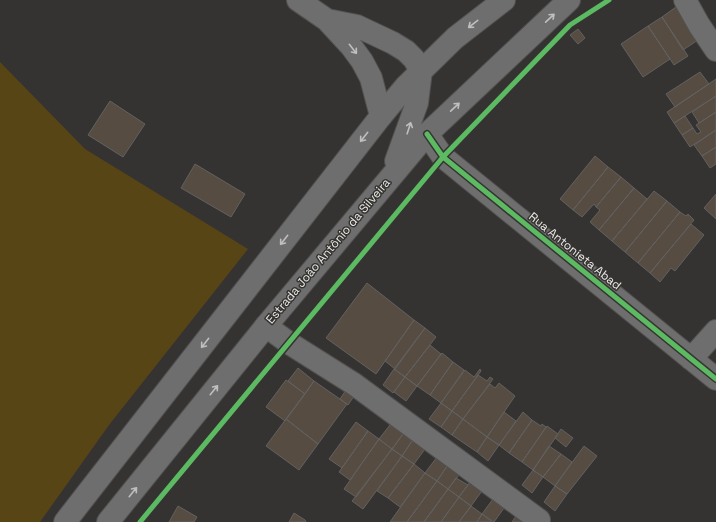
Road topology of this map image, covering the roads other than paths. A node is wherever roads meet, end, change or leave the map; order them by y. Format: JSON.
{"nodes":[{"id":1,"x":298,"y":0,"type":"edge"},
{"id":2,"x":504,"y":0,"type":"edge"},
{"id":3,"x":569,"y":0,"type":"edge"},
{"id":4,"x":685,"y":0,"type":"edge"},
{"id":5,"x":327,"y":20,"type":"junction"},
{"id":6,"x":716,"y":50,"type":"edge"},
{"id":7,"x":421,"y":71,"type":"junction"},
{"id":8,"x":381,"y":116,"type":"junction"},
{"id":9,"x":427,"y":134,"type":"junction"},
{"id":10,"x":390,"y":177,"type":"junction"},
{"id":11,"x":266,"y":326,"type":"junction"},
{"id":12,"x":716,"y":331,"type":"edge"},
{"id":13,"x":691,"y":359,"type":"junction"},
{"id":14,"x":716,"y":379,"type":"edge"},
{"id":15,"x":539,"y":520,"type":"dead end"},
{"id":16,"x":65,"y":522,"type":"edge"},
{"id":17,"x":108,"y":522,"type":"edge"}],
"edges":[{"from":1,"to":5,"type":"main road"},
{"from":2,"to":7,"type":"main road","one_way":true},
{"from":9,"to":3,"type":"main road","name":"Estrada João Antônio da Silveira","one_way":true},
{"from":4,"to":6,"type":"main road"},
{"from":5,"to":7,"type":"main road"},
{"from":5,"to":8,"type":"main road","one_way":true},
{"from":7,"to":8,"type":"main road"},
{"from":10,"to":7,"type":"main road","one_way":true},
{"from":8,"to":16,"type":"main road","one_way":true},
{"from":9,"to":10,"type":"main road","name":"Estrada João Antônio da Silveira"},
{"from":9,"to":13,"type":"main road","name":"Rua Antonieta Abad"},
{"from":10,"to":11,"type":"main road","name":"Estrada João Antônio da Silveira"},
{"from":11,"to":15,"type":"main road"},
{"from":17,"to":11,"type":"main road","name":"Estrada João Antônio da Silveira","one_way":true},
{"from":12,"to":13,"type":"main road"},
{"from":13,"to":14,"type":"main road","name":"Rua Antonieta Abad"}]}
